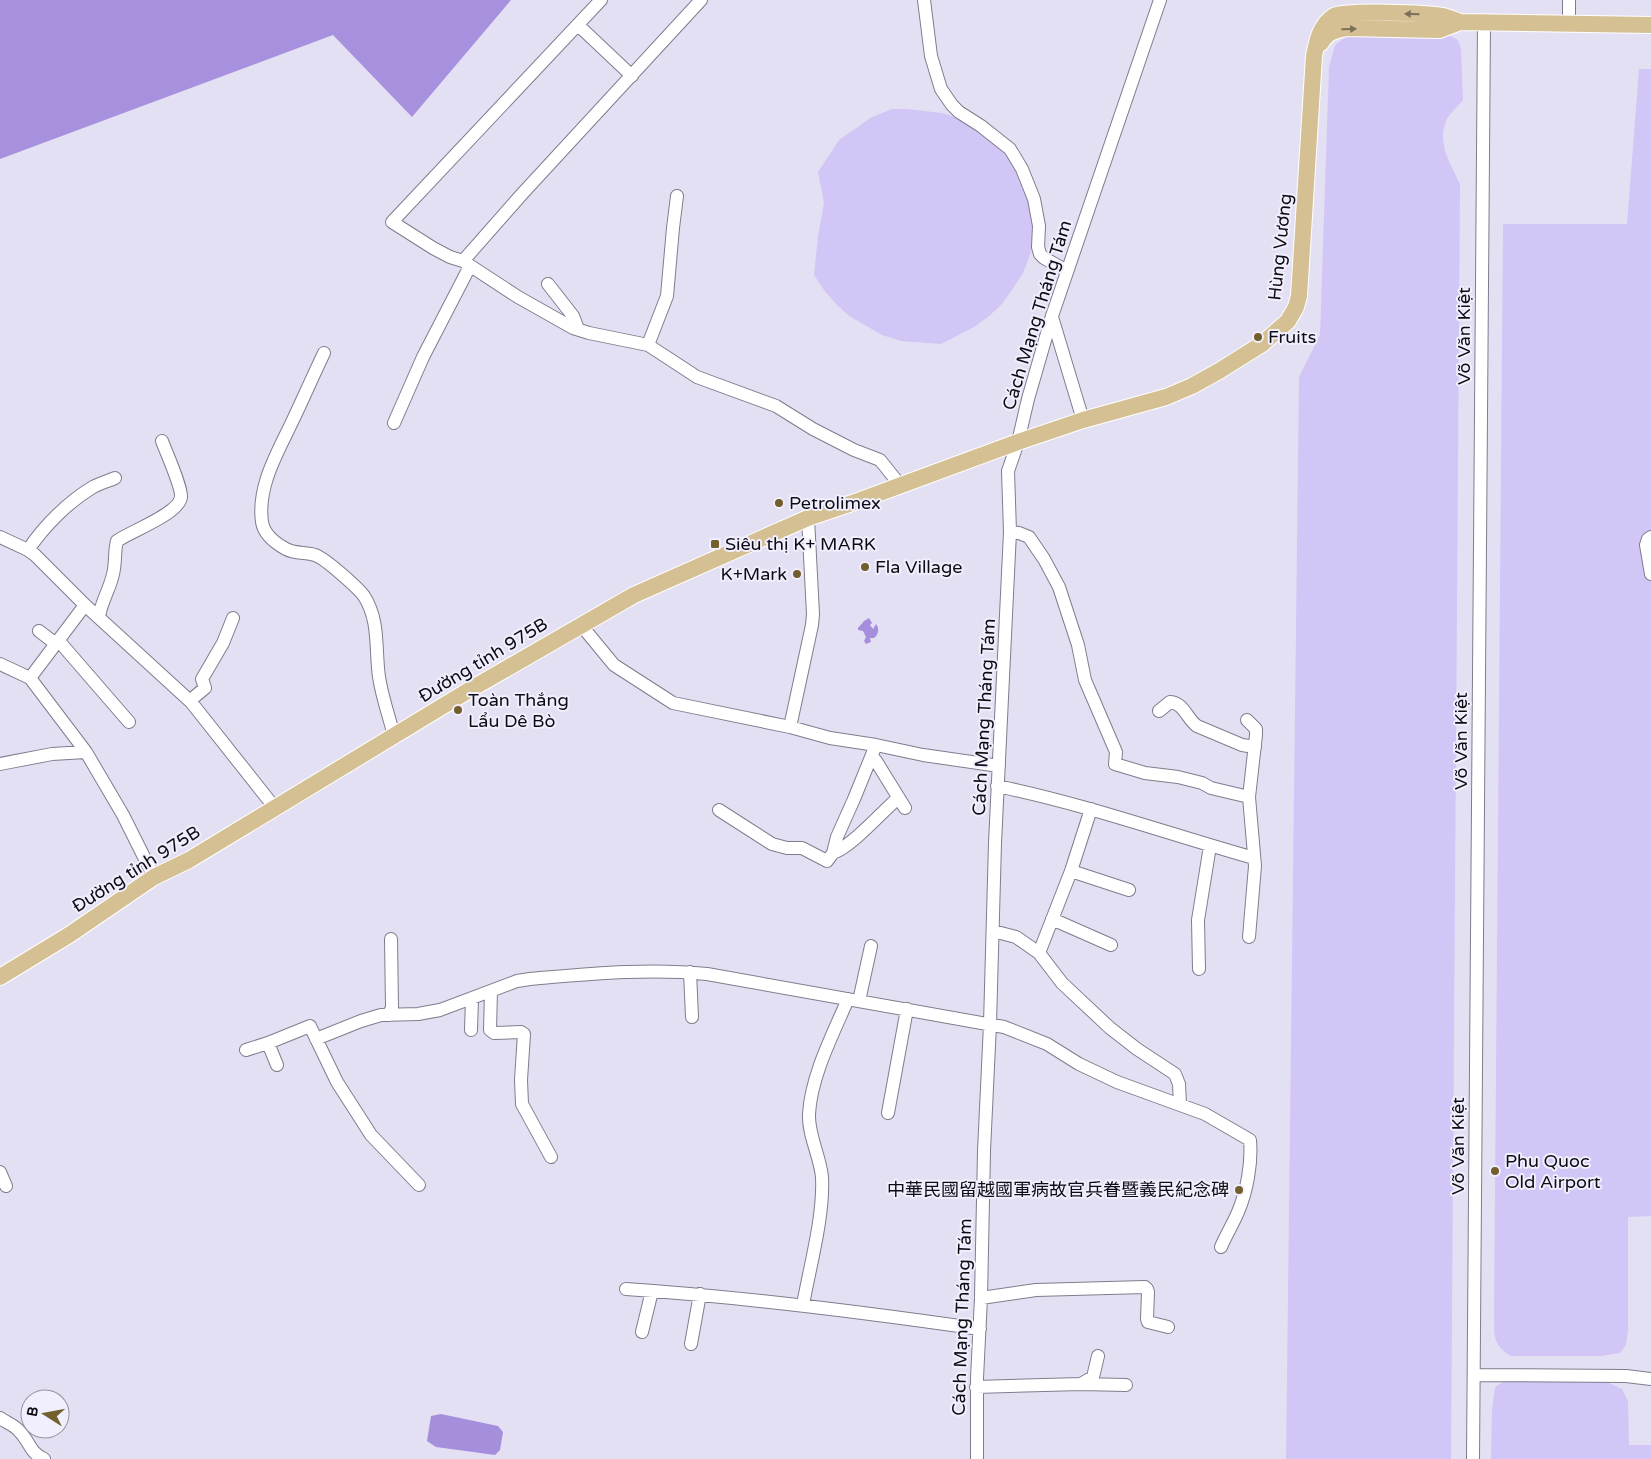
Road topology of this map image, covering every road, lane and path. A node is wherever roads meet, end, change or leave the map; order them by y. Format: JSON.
{"nodes":[{"id":1,"x":601,"y":0,"type":"edge"},
{"id":2,"x":701,"y":0,"type":"edge"},
{"id":3,"x":924,"y":0,"type":"edge"},
{"id":4,"x":1160,"y":0,"type":"edge"},
{"id":5,"x":1569,"y":0,"type":"edge"},
{"id":6,"x":1484,"y":23,"type":"junction"},
{"id":7,"x":1569,"y":24,"type":"junction"},
{"id":8,"x":578,"y":25,"type":"junction"},
{"id":9,"x":1651,"y":25,"type":"edge"},
{"id":10,"x":632,"y":76,"type":"junction"},
{"id":11,"x":677,"y":196,"type":"dead end"},
{"id":12,"x":467,"y":263,"type":"junction"},
{"id":13,"x":1067,"y":271,"type":"junction"},
{"id":14,"x":548,"y":284,"type":"dead end"},
{"id":15,"x":1052,"y":316,"type":"junction"},
{"id":16,"x":578,"y":330,"type":"junction"},
{"id":17,"x":648,"y":345,"type":"junction"},
{"id":18,"x":324,"y":353,"type":"dead end"},
{"id":19,"x":1083,"y":420,"type":"junction"},
{"id":20,"x":394,"y":423,"type":"dead end"},
{"id":21,"x":162,"y":440,"type":"dead end"},
{"id":22,"x":1018,"y":442,"type":"junction"},
{"id":23,"x":116,"y":478,"type":"dead end"},
{"id":24,"x":900,"y":485,"type":"junction"},
{"id":25,"x":808,"y":518,"type":"junction"},
{"id":26,"x":1010,"y":532,"type":"junction"},
{"id":27,"x":0,"y":537,"type":"edge"},
{"id":28,"x":1651,"y":537,"type":"edge"},
{"id":29,"x":28,"y":550,"type":"junction"},
{"id":30,"x":1651,"y":574,"type":"edge"},
{"id":31,"x":85,"y":605,"type":"junction"},
{"id":32,"x":98,"y":617,"type":"junction"},
{"id":33,"x":233,"y":618,"type":"dead end"},
{"id":34,"x":581,"y":625,"type":"junction"},
{"id":35,"x":39,"y":631,"type":"dead end"},
{"id":36,"x":57,"y":642,"type":"junction"},
{"id":37,"x":0,"y":664,"type":"edge"},
{"id":38,"x":30,"y":678,"type":"junction"},
{"id":39,"x":191,"y":702,"type":"junction"},
{"id":40,"x":1158,"y":711,"type":"dead end"},
{"id":41,"x":1247,"y":720,"type":"dead end"},
{"id":42,"x":129,"y":722,"type":"dead end"},
{"id":43,"x":790,"y":727,"type":"junction"},
{"id":44,"x":394,"y":736,"type":"junction"},
{"id":45,"x":1255,"y":747,"type":"junction"},
{"id":46,"x":874,"y":751,"type":"junction"},
{"id":47,"x":86,"y":752,"type":"junction"},
{"id":48,"x":0,"y":764,"type":"edge"},
{"id":49,"x":998,"y":766,"type":"junction"},
{"id":50,"x":997,"y":786,"type":"junction"},
{"id":51,"x":1250,"y":797,"type":"junction"},
{"id":52,"x":274,"y":808,"type":"junction"},
{"id":53,"x":1091,"y":809,"type":"junction"},
{"id":54,"x":719,"y":810,"type":"dead end"},
{"id":55,"x":1210,"y":846,"type":"junction"},
{"id":56,"x":833,"y":853,"type":"junction"},
{"id":57,"x":1254,"y":858,"type":"junction"},
{"id":58,"x":1071,"y":871,"type":"junction"},
{"id":59,"x":154,"y":877,"type":"junction"},
{"id":60,"x":1129,"y":890,"type":"dead end"},
{"id":61,"x":1052,"y":920,"type":"junction"},
{"id":62,"x":993,"y":931,"type":"junction"},
{"id":63,"x":1249,"y":937,"type":"dead end"},
{"id":64,"x":391,"y":939,"type":"dead end"},
{"id":65,"x":1111,"y":945,"type":"dead end"},
{"id":66,"x":871,"y":946,"type":"dead end"},
{"id":67,"x":1039,"y":952,"type":"junction"},
{"id":68,"x":1199,"y":969,"type":"dead end"},
{"id":69,"x":690,"y":972,"type":"junction"},
{"id":70,"x":0,"y":977,"type":"edge"},
{"id":71,"x":491,"y":991,"type":"junction"},
{"id":72,"x":472,"y":999,"type":"junction"},
{"id":73,"x":853,"y":1000,"type":"junction"},
{"id":74,"x":907,"y":1009,"type":"junction"},
{"id":75,"x":390,"y":1014,"type":"junction"},
{"id":76,"x":692,"y":1017,"type":"dead end"},
{"id":77,"x":990,"y":1024,"type":"junction"},
{"id":78,"x":471,"y":1030,"type":"dead end"},
{"id":79,"x":316,"y":1039,"type":"junction"},
{"id":80,"x":268,"y":1044,"type":"junction"},
{"id":81,"x":246,"y":1050,"type":"dead end"},
{"id":82,"x":277,"y":1065,"type":"dead end"},
{"id":83,"x":1180,"y":1104,"type":"junction"},
{"id":84,"x":888,"y":1113,"type":"dead end"},
{"id":85,"x":550,"y":1157,"type":"dead end"},
{"id":86,"x":0,"y":1172,"type":"edge"},
{"id":87,"x":419,"y":1185,"type":"dead end"},
{"id":88,"x":6,"y":1186,"type":"dead end"},
{"id":89,"x":1221,"y":1247,"type":"dead end"},
{"id":90,"x":626,"y":1289,"type":"dead end"},
{"id":91,"x":652,"y":1291,"type":"junction"},
{"id":92,"x":700,"y":1294,"type":"junction"},
{"id":93,"x":981,"y":1298,"type":"junction"},
{"id":94,"x":802,"y":1304,"type":"junction"},
{"id":95,"x":1168,"y":1327,"type":"dead end"},
{"id":96,"x":980,"y":1329,"type":"junction"},
{"id":97,"x":642,"y":1332,"type":"dead end"},
{"id":98,"x":691,"y":1344,"type":"dead end"},
{"id":99,"x":1098,"y":1356,"type":"dead end"},
{"id":100,"x":1474,"y":1374,"type":"junction"},
{"id":101,"x":1651,"y":1379,"type":"edge"},
{"id":102,"x":1081,"y":1384,"type":"junction"},
{"id":103,"x":1126,"y":1385,"type":"dead end"},
{"id":104,"x":976,"y":1387,"type":"junction"},
{"id":105,"x":0,"y":1418,"type":"edge"},
{"id":106,"x":44,"y":1459,"type":"edge"},
{"id":107,"x":977,"y":1459,"type":"edge"},
{"id":108,"x":1474,"y":1459,"type":"edge"}],
"edges":[{"from":1,"to":8,"type":"street"},
{"from":2,"to":10,"type":"street"},
{"from":3,"to":13,"type":"street"},
{"from":4,"to":13,"type":"street","name":"Cách Mạng Tháng Tám"},
{"from":5,"to":7,"type":"street"},
{"from":6,"to":7,"type":"main road","name":"Hùng Vương"},
{"from":6,"to":19,"type":"main road","name":"Hùng Vương"},
{"from":6,"to":100,"type":"street","name":"Võ Văn Kiệt"},
{"from":7,"to":9,"type":"main road","name":"Hùng Vương"},
{"from":8,"to":10,"type":"street"},
{"from":8,"to":12,"type":"street"},
{"from":10,"to":12,"type":"street"},
{"from":11,"to":17,"type":"street"},
{"from":12,"to":16,"type":"street"},
{"from":12,"to":20,"type":"street"},
{"from":13,"to":15,"type":"street","name":"Cách Mạng Tháng Tám"},
{"from":14,"to":16,"type":"street"},
{"from":15,"to":19,"type":"street"},
{"from":15,"to":22,"type":"street","name":"Cách Mạng Tháng Tám"},
{"from":16,"to":17,"type":"street"},
{"from":17,"to":24,"type":"street"},
{"from":18,"to":44,"type":"street"},
{"from":19,"to":22,"type":"main road","name":"Hùng Vương"},
{"from":21,"to":32,"type":"street"},
{"from":22,"to":24,"type":"main road","name":"Đường tỉnh 975B"},
{"from":22,"to":26,"type":"street","name":"Cách Mạng Tháng Tám"},
{"from":23,"to":29,"type":"street"},
{"from":24,"to":25,"type":"main road","name":"Đường tỉnh 975B"},
{"from":25,"to":34,"type":"main road","name":"Đường tỉnh 975B"},
{"from":25,"to":43,"type":"street"},
{"from":26,"to":49,"type":"street","name":"Cách Mạng Tháng Tám"},
{"from":26,"to":51,"type":"street"},
{"from":27,"to":29,"type":"street"},
{"from":28,"to":30,"type":"street"},
{"from":29,"to":31,"type":"street"},
{"from":31,"to":32,"type":"street"},
{"from":31,"to":36,"type":"street"},
{"from":32,"to":39,"type":"street"},
{"from":33,"to":39,"type":"street"},
{"from":34,"to":43,"type":"street"},
{"from":34,"to":44,"type":"main road","name":"Đường tỉnh 975B"},
{"from":35,"to":36,"type":"street"},
{"from":36,"to":38,"type":"street"},
{"from":36,"to":42,"type":"street"},
{"from":37,"to":38,"type":"street"},
{"from":38,"to":47,"type":"street"},
{"from":39,"to":52,"type":"street"},
{"from":40,"to":45,"type":"street"},
{"from":41,"to":45,"type":"street"},
{"from":43,"to":46,"type":"street"},
{"from":44,"to":52,"type":"main road","name":"Đường tỉnh 975B"},
{"from":45,"to":51,"type":"street"},
{"from":46,"to":49,"type":"street"},
{"from":46,"to":56,"type":"street"},
{"from":46,"to":56,"type":"street"},
{"from":47,"to":48,"type":"street"},
{"from":47,"to":59,"type":"street"},
{"from":49,"to":50,"type":"street","name":"Cách Mạng Tháng Tám"},
{"from":50,"to":53,"type":"street"},
{"from":50,"to":62,"type":"street","name":"Cách Mạng Tháng Tám"},
{"from":51,"to":57,"type":"street"},
{"from":52,"to":59,"type":"main road","name":"Đường tỉnh 975B"},
{"from":53,"to":55,"type":"street"},
{"from":53,"to":58,"type":"street"},
{"from":54,"to":56,"type":"street"},
{"from":55,"to":57,"type":"street"},
{"from":55,"to":68,"type":"street"},
{"from":57,"to":63,"type":"street"},
{"from":58,"to":60,"type":"street"},
{"from":58,"to":61,"type":"street"},
{"from":59,"to":70,"type":"main road","name":"Đường tỉnh 975B"},
{"from":61,"to":65,"type":"street"},
{"from":61,"to":67,"type":"street"},
{"from":62,"to":67,"type":"street"},
{"from":62,"to":77,"type":"street","name":"Cách Mạng Tháng Tám"},
{"from":64,"to":75,"type":"street"},
{"from":66,"to":73,"type":"street"},
{"from":67,"to":83,"type":"street"},
{"from":69,"to":71,"type":"street"},
{"from":69,"to":73,"type":"street"},
{"from":69,"to":76,"type":"street"},
{"from":71,"to":72,"type":"street"},
{"from":71,"to":85,"type":"street"},
{"from":72,"to":75,"type":"street"},
{"from":72,"to":78,"type":"street"},
{"from":73,"to":74,"type":"street"},
{"from":73,"to":94,"type":"street"},
{"from":74,"to":77,"type":"street"},
{"from":74,"to":84,"type":"street"},
{"from":75,"to":79,"type":"street"},
{"from":77,"to":83,"type":"street"},
{"from":77,"to":93,"type":"street","name":"Cách Mạng Tháng Tám"},
{"from":79,"to":80,"type":"street"},
{"from":79,"to":87,"type":"street"},
{"from":80,"to":81,"type":"street"},
{"from":80,"to":82,"type":"street"},
{"from":83,"to":89,"type":"street"},
{"from":86,"to":88,"type":"street"},
{"from":90,"to":91,"type":"street"},
{"from":91,"to":92,"type":"street"},
{"from":91,"to":97,"type":"street"},
{"from":92,"to":94,"type":"street"},
{"from":92,"to":98,"type":"street"},
{"from":93,"to":95,"type":"street"},
{"from":93,"to":96,"type":"street","name":"Cách Mạng Tháng Tám"},
{"from":94,"to":96,"type":"street"},
{"from":96,"to":104,"type":"street","name":"Cách Mạng Tháng Tám"},
{"from":99,"to":102,"type":"street"},
{"from":100,"to":101,"type":"street"},
{"from":100,"to":108,"type":"street","name":"Võ Văn Kiệt"},
{"from":102,"to":103,"type":"street"},
{"from":102,"to":104,"type":"street"},
{"from":104,"to":107,"type":"street","name":"Cách Mạng Tháng Tám"},
{"from":105,"to":106,"type":"street"}]}
